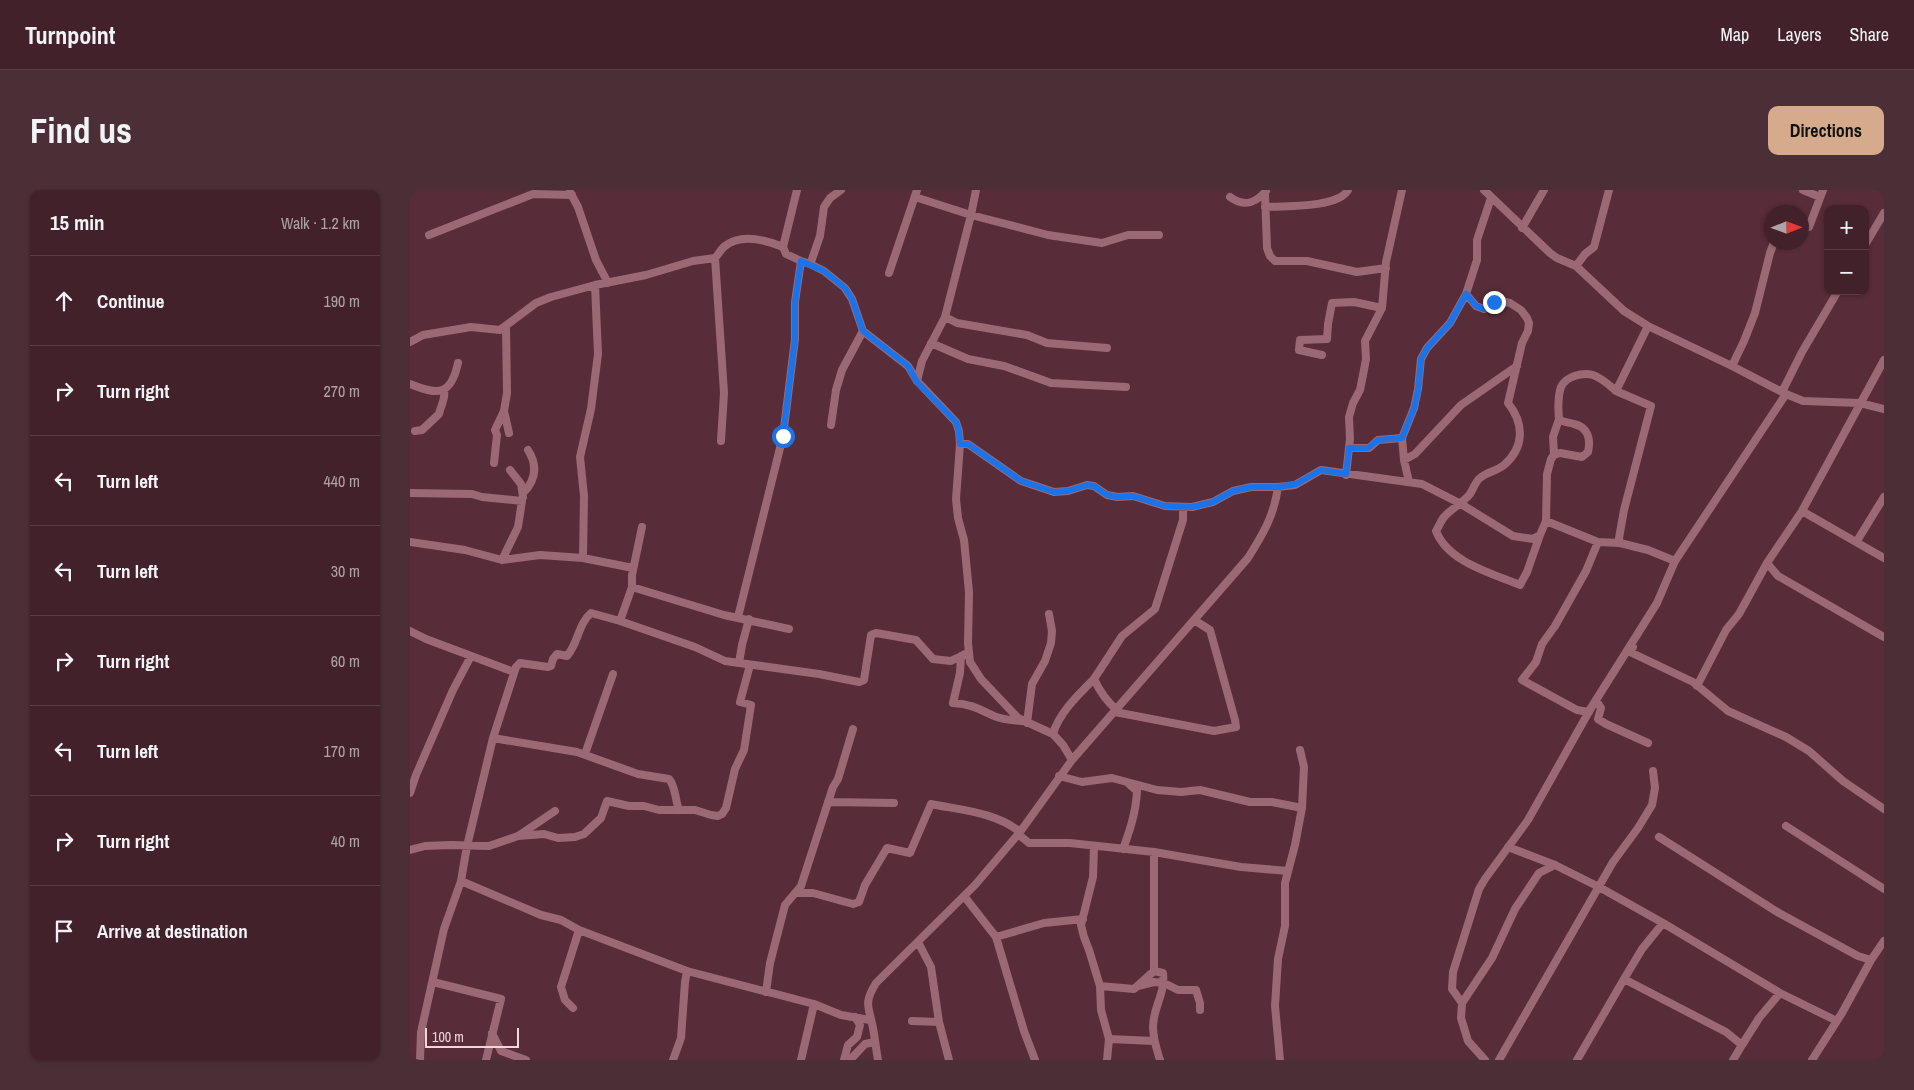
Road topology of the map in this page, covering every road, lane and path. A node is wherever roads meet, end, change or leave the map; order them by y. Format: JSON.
{"nodes":[{"id":1,"x":797,"y":190,"type":"edge"},
{"id":2,"x":841,"y":190,"type":"edge"},
{"id":3,"x":976,"y":190,"type":"edge"},
{"id":4,"x":1348,"y":190,"type":"edge"},
{"id":5,"x":1402,"y":190,"type":"edge"},
{"id":6,"x":1484,"y":190,"type":"edge"},
{"id":7,"x":1544,"y":190,"type":"edge"},
{"id":8,"x":1609,"y":190,"type":"edge"},
{"id":9,"x":1803,"y":190,"type":"edge"},
{"id":10,"x":571,"y":192,"type":"edge"},
{"id":11,"x":1266,"y":192,"type":"edge"},
{"id":12,"x":1822,"y":193,"type":"edge"},
{"id":13,"x":916,"y":194,"type":"edge"},
{"id":14,"x":1230,"y":197,"type":"dead end"},
{"id":15,"x":1491,"y":198,"type":"junction"},
{"id":16,"x":1266,"y":207,"type":"junction"},
{"id":17,"x":1884,"y":213,"type":"edge"},
{"id":18,"x":972,"y":216,"type":"junction"},
{"id":19,"x":1809,"y":225,"type":"edge"},
{"id":20,"x":1522,"y":228,"type":"junction"},
{"id":21,"x":429,"y":234,"type":"dead end"},
{"id":22,"x":1159,"y":235,"type":"dead end"},
{"id":23,"x":1869,"y":238,"type":"edge"},
{"id":24,"x":783,"y":247,"type":"junction"},
{"id":25,"x":1771,"y":250,"type":"edge"},
{"id":26,"x":716,"y":258,"type":"junction"},
{"id":27,"x":801,"y":261,"type":"junction"},
{"id":28,"x":810,"y":264,"type":"junction"},
{"id":29,"x":1576,"y":266,"type":"junction"},
{"id":30,"x":1386,"y":268,"type":"junction"},
{"id":31,"x":889,"y":273,"type":"dead end"},
{"id":32,"x":608,"y":283,"type":"junction"},
{"id":33,"x":595,"y":285,"type":"junction"},
{"id":34,"x":1466,"y":294,"type":"junction"},
{"id":35,"x":1836,"y":295,"type":"edge"},
{"id":36,"x":1382,"y":308,"type":"junction"},
{"id":37,"x":945,"y":317,"type":"junction"},
{"id":38,"x":506,"y":326,"type":"junction"},
{"id":39,"x":1648,"y":326,"type":"junction"},
{"id":40,"x":863,"y":331,"type":"junction"},
{"id":41,"x":410,"y":342,"type":"edge"},
{"id":42,"x":931,"y":342,"type":"junction"},
{"id":43,"x":1107,"y":348,"type":"dead end"},
{"id":44,"x":1322,"y":355,"type":"dead end"},
{"id":45,"x":1884,"y":360,"type":"edge"},
{"id":46,"x":458,"y":363,"type":"dead end"},
{"id":47,"x":1517,"y":366,"type":"junction"},
{"id":48,"x":1732,"y":366,"type":"junction"},
{"id":49,"x":917,"y":382,"type":"junction"},
{"id":50,"x":410,"y":384,"type":"edge"},
{"id":51,"x":1126,"y":387,"type":"dead end"},
{"id":52,"x":444,"y":390,"type":"junction"},
{"id":53,"x":1616,"y":391,"type":"junction"},
{"id":54,"x":1784,"y":393,"type":"junction"},
{"id":55,"x":1860,"y":404,"type":"junction"},
{"id":56,"x":1884,"y":409,"type":"edge"},
{"id":57,"x":504,"y":411,"type":"junction"},
{"id":58,"x":1559,"y":419,"type":"junction"},
{"id":59,"x":831,"y":425,"type":"dead end"},
{"id":60,"x":415,"y":431,"type":"dead end"},
{"id":61,"x":509,"y":433,"type":"dead end"},
{"id":62,"x":1402,"y":438,"type":"junction"},
{"id":63,"x":721,"y":441,"type":"dead end"},
{"id":64,"x":960,"y":444,"type":"junction"},
{"id":65,"x":1349,"y":448,"type":"junction"},
{"id":66,"x":528,"y":450,"type":"dead end"},
{"id":67,"x":1554,"y":455,"type":"junction"},
{"id":68,"x":1404,"y":460,"type":"junction"},
{"id":69,"x":494,"y":463,"type":"dead end"},
{"id":70,"x":510,"y":470,"type":"dead end"},
{"id":71,"x":1346,"y":474,"type":"junction"},
{"id":72,"x":1409,"y":482,"type":"junction"},
{"id":73,"x":1278,"y":487,"type":"junction"},
{"id":74,"x":410,"y":493,"type":"edge"},
{"id":75,"x":1884,"y":497,"type":"edge"},
{"id":76,"x":523,"y":498,"type":"junction"},
{"id":77,"x":1461,"y":504,"type":"junction"},
{"id":78,"x":1183,"y":507,"type":"junction"},
{"id":79,"x":1802,"y":511,"type":"junction"},
{"id":80,"x":1546,"y":521,"type":"junction"},
{"id":81,"x":642,"y":527,"type":"dead end"},
{"id":82,"x":1540,"y":535,"type":"junction"},
{"id":83,"x":1857,"y":541,"type":"junction"},
{"id":84,"x":410,"y":542,"type":"edge"},
{"id":85,"x":1598,"y":542,"type":"junction"},
{"id":86,"x":1620,"y":543,"type":"junction"},
{"id":87,"x":583,"y":558,"type":"junction"},
{"id":88,"x":1884,"y":558,"type":"edge"},
{"id":89,"x":502,"y":560,"type":"junction"},
{"id":90,"x":1675,"y":561,"type":"junction"},
{"id":91,"x":1767,"y":563,"type":"junction"},
{"id":92,"x":633,"y":568,"type":"junction"},
{"id":93,"x":1774,"y":574,"type":"junction"},
{"id":94,"x":1758,"y":578,"type":"junction"},
{"id":95,"x":632,"y":587,"type":"junction"},
{"id":96,"x":1657,"y":603,"type":"junction"},
{"id":97,"x":1049,"y":614,"type":"dead end"},
{"id":98,"x":738,"y":617,"type":"junction"},
{"id":99,"x":749,"y":619,"type":"junction"},
{"id":100,"x":620,"y":620,"type":"junction"},
{"id":101,"x":1194,"y":620,"type":"junction"},
{"id":102,"x":789,"y":629,"type":"dead end"},
{"id":103,"x":410,"y":630,"type":"edge"},
{"id":104,"x":1884,"y":637,"type":"edge"},
{"id":105,"x":965,"y":654,"type":"junction"},
{"id":106,"x":471,"y":656,"type":"junction"},
{"id":107,"x":951,"y":661,"type":"junction"},
{"id":108,"x":739,"y":663,"type":"junction"},
{"id":109,"x":750,"y":665,"type":"junction"},
{"id":110,"x":960,"y":670,"type":"junction"},
{"id":111,"x":514,"y":672,"type":"junction"},
{"id":112,"x":613,"y":674,"type":"dead end"},
{"id":113,"x":1094,"y":679,"type":"junction"},
{"id":114,"x":1697,"y":686,"type":"junction"},
{"id":115,"x":1596,"y":700,"type":"junction"},
{"id":116,"x":1116,"y":711,"type":"junction"},
{"id":117,"x":1589,"y":712,"type":"junction"},
{"id":118,"x":1024,"y":722,"type":"junction"},
{"id":119,"x":853,"y":729,"type":"dead end"},
{"id":120,"x":1053,"y":734,"type":"junction"},
{"id":121,"x":493,"y":738,"type":"junction"},
{"id":122,"x":1648,"y":743,"type":"dead end"},
{"id":123,"x":1300,"y":750,"type":"dead end"},
{"id":124,"x":585,"y":754,"type":"junction"},
{"id":125,"x":1072,"y":760,"type":"junction"},
{"id":126,"x":1653,"y":771,"type":"dead end"},
{"id":127,"x":1059,"y":776,"type":"junction"},
{"id":128,"x":1128,"y":782,"type":"junction"},
{"id":129,"x":410,"y":793,"type":"edge"},
{"id":130,"x":828,"y":802,"type":"junction"},
{"id":131,"x":894,"y":803,"type":"dead end"},
{"id":132,"x":1302,"y":808,"type":"junction"},
{"id":133,"x":1884,"y":809,"type":"edge"},
{"id":134,"x":679,"y":810,"type":"junction"},
{"id":135,"x":554,"y":811,"type":"dead end"},
{"id":136,"x":1786,"y":826,"type":"dead end"},
{"id":137,"x":1019,"y":833,"type":"junction"},
{"id":138,"x":518,"y":836,"type":"junction"},
{"id":139,"x":1659,"y":837,"type":"dead end"},
{"id":140,"x":467,"y":846,"type":"junction"},
{"id":141,"x":1094,"y":846,"type":"junction"},
{"id":142,"x":1508,"y":847,"type":"junction"},
{"id":143,"x":1123,"y":849,"type":"junction"},
{"id":144,"x":410,"y":850,"type":"edge"},
{"id":145,"x":1154,"y":852,"type":"junction"},
{"id":146,"x":1555,"y":865,"type":"junction"},
{"id":147,"x":1288,"y":871,"type":"junction"},
{"id":148,"x":461,"y":881,"type":"junction"},
{"id":149,"x":1599,"y":887,"type":"junction"},
{"id":150,"x":1884,"y":889,"type":"edge"},
{"id":151,"x":796,"y":893,"type":"junction"},
{"id":152,"x":964,"y":896,"type":"junction"},
{"id":153,"x":1082,"y":919,"type":"junction"},
{"id":154,"x":1663,"y":922,"type":"junction"},
{"id":155,"x":578,"y":930,"type":"junction"},
{"id":156,"x":996,"y":936,"type":"junction"},
{"id":157,"x":1884,"y":941,"type":"edge"},
{"id":158,"x":918,"y":942,"type":"junction"},
{"id":159,"x":1872,"y":960,"type":"junction"},
{"id":160,"x":687,"y":971,"type":"junction"},
{"id":161,"x":1154,"y":971,"type":"junction"},
{"id":162,"x":1624,"y":979,"type":"junction"},
{"id":163,"x":433,"y":982,"type":"junction"},
{"id":164,"x":1164,"y":983,"type":"junction"},
{"id":165,"x":1100,"y":986,"type":"junction"},
{"id":166,"x":1137,"y":986,"type":"junction"},
{"id":167,"x":766,"y":992,"type":"junction"},
{"id":168,"x":1780,"y":993,"type":"junction"},
{"id":169,"x":1462,"y":1003,"type":"junction"},
{"id":170,"x":814,"y":1004,"type":"junction"},
{"id":171,"x":573,"y":1008,"type":"dead end"},
{"id":172,"x":1200,"y":1010,"type":"dead end"},
{"id":173,"x":855,"y":1017,"type":"junction"},
{"id":174,"x":870,"y":1020,"type":"junction"},
{"id":175,"x":912,"y":1021,"type":"dead end"},
{"id":176,"x":1837,"y":1021,"type":"junction"},
{"id":177,"x":939,"y":1022,"type":"junction"},
{"id":178,"x":492,"y":1033,"type":"junction"},
{"id":179,"x":1109,"y":1039,"type":"junction"},
{"id":180,"x":1154,"y":1041,"type":"junction"},
{"id":181,"x":875,"y":1042,"type":"junction"},
{"id":182,"x":1742,"y":1045,"type":"junction"},
{"id":183,"x":420,"y":1060,"type":"edge"},
{"id":184,"x":486,"y":1060,"type":"edge"},
{"id":185,"x":526,"y":1060,"type":"edge"},
{"id":186,"x":673,"y":1060,"type":"edge"},
{"id":187,"x":801,"y":1060,"type":"edge"},
{"id":188,"x":844,"y":1060,"type":"edge"},
{"id":189,"x":850,"y":1060,"type":"edge"},
{"id":190,"x":878,"y":1060,"type":"edge"},
{"id":191,"x":949,"y":1060,"type":"edge"},
{"id":192,"x":1035,"y":1060,"type":"edge"},
{"id":193,"x":1107,"y":1060,"type":"edge"},
{"id":194,"x":1160,"y":1060,"type":"edge"},
{"id":195,"x":1280,"y":1060,"type":"edge"},
{"id":196,"x":1485,"y":1060,"type":"edge"},
{"id":197,"x":1499,"y":1060,"type":"edge"},
{"id":198,"x":1577,"y":1060,"type":"edge"},
{"id":199,"x":1734,"y":1060,"type":"edge"},
{"id":200,"x":1812,"y":1060,"type":"edge"}],
"edges":[{"from":1,"to":24,"type":"street"},
{"from":2,"to":28,"type":"street"},
{"from":3,"to":18,"type":"street"},
{"from":4,"to":16,"type":"street"},
{"from":5,"to":30,"type":"street"},
{"from":6,"to":15,"type":"street"},
{"from":7,"to":20,"type":"street"},
{"from":8,"to":29,"type":"street"},
{"from":9,"to":12,"type":"street"},
{"from":10,"to":21,"type":"street"},
{"from":10,"to":32,"type":"street"},
{"from":11,"to":14,"type":"street"},
{"from":11,"to":16,"type":"street"},
{"from":12,"to":19,"type":"street"},
{"from":13,"to":18,"type":"street"},
{"from":13,"to":31,"type":"street"},
{"from":15,"to":20,"type":"street"},
{"from":15,"to":34,"type":"street"},
{"from":16,"to":30,"type":"street"},
{"from":17,"to":23,"type":"street"},
{"from":18,"to":22,"type":"street"},
{"from":18,"to":37,"type":"street"},
{"from":20,"to":29,"type":"street"},
{"from":24,"to":26,"type":"street"},
{"from":24,"to":27,"type":"street"},
{"from":25,"to":48,"type":"street"},
{"from":26,"to":32,"type":"street"},
{"from":26,"to":63,"type":"street"},
{"from":27,"to":28,"type":"street"},
{"from":27,"to":98,"type":"street"},
{"from":28,"to":40,"type":"street"},
{"from":29,"to":39,"type":"street"},
{"from":30,"to":36,"type":"street"},
{"from":32,"to":33,"type":"street"},
{"from":33,"to":38,"type":"street"},
{"from":33,"to":87,"type":"street"},
{"from":34,"to":47,"type":"street"},
{"from":34,"to":62,"type":"street"},
{"from":35,"to":54,"type":"street"},
{"from":36,"to":44,"type":"street"},
{"from":36,"to":65,"type":"street"},
{"from":37,"to":42,"type":"street"},
{"from":37,"to":43,"type":"street"},
{"from":38,"to":41,"type":"street"},
{"from":38,"to":57,"type":"street"},
{"from":39,"to":48,"type":"street"},
{"from":39,"to":53,"type":"street"},
{"from":40,"to":49,"type":"street"},
{"from":40,"to":59,"type":"street"},
{"from":42,"to":49,"type":"street"},
{"from":42,"to":51,"type":"street"},
{"from":45,"to":55,"type":"street"},
{"from":46,"to":52,"type":"street"},
{"from":47,"to":68,"type":"street"},
{"from":47,"to":77,"type":"street"},
{"from":48,"to":54,"type":"street"},
{"from":49,"to":64,"type":"street"},
{"from":50,"to":52,"type":"street"},
{"from":52,"to":60,"type":"street"},
{"from":53,"to":58,"type":"street"},
{"from":53,"to":86,"type":"street"},
{"from":54,"to":55,"type":"street"},
{"from":54,"to":90,"type":"street"},
{"from":55,"to":56,"type":"street"},
{"from":55,"to":79,"type":"street"},
{"from":57,"to":61,"type":"street"},
{"from":57,"to":69,"type":"street"},
{"from":58,"to":67,"type":"street"},
{"from":58,"to":67,"type":"street"},
{"from":62,"to":65,"type":"street"},
{"from":62,"to":68,"type":"street"},
{"from":64,"to":78,"type":"street"},
{"from":64,"to":105,"type":"street"},
{"from":65,"to":71,"type":"street"},
{"from":66,"to":76,"type":"street"},
{"from":67,"to":80,"type":"street"},
{"from":68,"to":72,"type":"street"},
{"from":70,"to":76,"type":"street"},
{"from":71,"to":72,"type":"street"},
{"from":71,"to":73,"type":"street"},
{"from":72,"to":77,"type":"street"},
{"from":73,"to":78,"type":"street"},
{"from":73,"to":101,"type":"street"},
{"from":74,"to":76,"type":"street"},
{"from":75,"to":83,"type":"street"},
{"from":76,"to":89,"type":"street"},
{"from":77,"to":82,"type":"street"},
{"from":77,"to":82,"type":"street"},
{"from":78,"to":113,"type":"street"},
{"from":79,"to":83,"type":"street"},
{"from":79,"to":91,"type":"street"},
{"from":80,"to":82,"type":"street"},
{"from":80,"to":85,"type":"street"},
{"from":81,"to":92,"type":"street"},
{"from":83,"to":88,"type":"street"},
{"from":84,"to":89,"type":"street"},
{"from":85,"to":86,"type":"street"},
{"from":85,"to":117,"type":"street"},
{"from":86,"to":90,"type":"street"},
{"from":87,"to":89,"type":"street"},
{"from":87,"to":92,"type":"street"},
{"from":90,"to":96,"type":"street"},
{"from":91,"to":93,"type":"street"},
{"from":91,"to":94,"type":"street"},
{"from":92,"to":95,"type":"street"},
{"from":93,"to":94,"type":"street"},
{"from":93,"to":104,"type":"street"},
{"from":94,"to":114,"type":"street"},
{"from":95,"to":98,"type":"street"},
{"from":95,"to":100,"type":"street"},
{"from":96,"to":114,"type":"street"},
{"from":96,"to":115,"type":"street"},
{"from":97,"to":118,"type":"street"},
{"from":98,"to":99,"type":"street"},
{"from":99,"to":102,"type":"street"},
{"from":99,"to":108,"type":"street"},
{"from":100,"to":108,"type":"street"},
{"from":100,"to":111,"type":"street"},
{"from":101,"to":116,"type":"street"},
{"from":101,"to":116,"type":"street"},
{"from":103,"to":106,"type":"street"},
{"from":105,"to":107,"type":"street"},
{"from":105,"to":110,"type":"street"},
{"from":105,"to":118,"type":"street"},
{"from":106,"to":111,"type":"street"},
{"from":106,"to":129,"type":"street"},
{"from":107,"to":109,"type":"street"},
{"from":107,"to":110,"type":"street"},
{"from":108,"to":109,"type":"street"},
{"from":109,"to":134,"type":"street"},
{"from":110,"to":118,"type":"street"},
{"from":111,"to":121,"type":"street"},
{"from":112,"to":124,"type":"street"},
{"from":113,"to":116,"type":"street"},
{"from":113,"to":120,"type":"street"},
{"from":114,"to":133,"type":"street"},
{"from":115,"to":117,"type":"street"},
{"from":115,"to":122,"type":"street"},
{"from":116,"to":125,"type":"street"},
{"from":117,"to":142,"type":"street"},
{"from":118,"to":120,"type":"street"},
{"from":119,"to":130,"type":"street"},
{"from":120,"to":125,"type":"street"},
{"from":121,"to":124,"type":"street"},
{"from":121,"to":140,"type":"street"},
{"from":123,"to":132,"type":"street"},
{"from":124,"to":134,"type":"street"},
{"from":125,"to":127,"type":"street"},
{"from":126,"to":149,"type":"street"},
{"from":127,"to":128,"type":"street"},
{"from":127,"to":137,"type":"street"},
{"from":128,"to":132,"type":"street"},
{"from":128,"to":143,"type":"street"},
{"from":130,"to":131,"type":"street"},
{"from":130,"to":151,"type":"street"},
{"from":132,"to":147,"type":"street"},
{"from":134,"to":138,"type":"street"},
{"from":135,"to":138,"type":"street"},
{"from":136,"to":150,"type":"street"},
{"from":137,"to":141,"type":"street"},
{"from":137,"to":151,"type":"street"},
{"from":137,"to":152,"type":"street"},
{"from":138,"to":140,"type":"street"},
{"from":139,"to":159,"type":"street"},
{"from":140,"to":144,"type":"street"},
{"from":140,"to":148,"type":"street"},
{"from":141,"to":143,"type":"street"},
{"from":141,"to":153,"type":"street"},
{"from":142,"to":146,"type":"street"},
{"from":142,"to":169,"type":"street"},
{"from":143,"to":145,"type":"street"},
{"from":145,"to":147,"type":"street"},
{"from":145,"to":161,"type":"street"},
{"from":146,"to":149,"type":"street"},
{"from":146,"to":169,"type":"street"},
{"from":147,"to":195,"type":"street"},
{"from":148,"to":155,"type":"street"},
{"from":148,"to":163,"type":"street"},
{"from":149,"to":154,"type":"street"},
{"from":149,"to":197,"type":"street"},
{"from":151,"to":167,"type":"street"},
{"from":152,"to":156,"type":"street"},
{"from":152,"to":158,"type":"street"},
{"from":153,"to":156,"type":"street"},
{"from":153,"to":165,"type":"street"},
{"from":154,"to":162,"type":"street"},
{"from":154,"to":168,"type":"street"},
{"from":155,"to":160,"type":"street"},
{"from":155,"to":171,"type":"street"},
{"from":156,"to":192,"type":"street"},
{"from":157,"to":159,"type":"street"},
{"from":158,"to":174,"type":"street"},
{"from":158,"to":177,"type":"street"},
{"from":159,"to":176,"type":"street"},
{"from":160,"to":167,"type":"street"},
{"from":160,"to":186,"type":"street"},
{"from":161,"to":164,"type":"street"},
{"from":161,"to":166,"type":"street"},
{"from":162,"to":182,"type":"street"},
{"from":162,"to":198,"type":"street"},
{"from":163,"to":178,"type":"street"},
{"from":163,"to":183,"type":"street"},
{"from":164,"to":166,"type":"street"},
{"from":164,"to":172,"type":"street"},
{"from":164,"to":180,"type":"street"},
{"from":165,"to":166,"type":"street"},
{"from":165,"to":179,"type":"street"},
{"from":167,"to":170,"type":"street"},
{"from":168,"to":176,"type":"street"},
{"from":168,"to":182,"type":"street"},
{"from":169,"to":196,"type":"street"},
{"from":170,"to":173,"type":"street"},
{"from":170,"to":187,"type":"street"},
{"from":173,"to":174,"type":"street"},
{"from":173,"to":188,"type":"street"},
{"from":174,"to":181,"type":"street"},
{"from":175,"to":177,"type":"street"},
{"from":176,"to":200,"type":"street"},
{"from":177,"to":191,"type":"street"},
{"from":178,"to":184,"type":"street"},
{"from":178,"to":185,"type":"street"},
{"from":179,"to":180,"type":"street"},
{"from":179,"to":193,"type":"street"},
{"from":180,"to":194,"type":"street"},
{"from":181,"to":189,"type":"street"},
{"from":181,"to":190,"type":"street"},
{"from":182,"to":199,"type":"street"}]}
